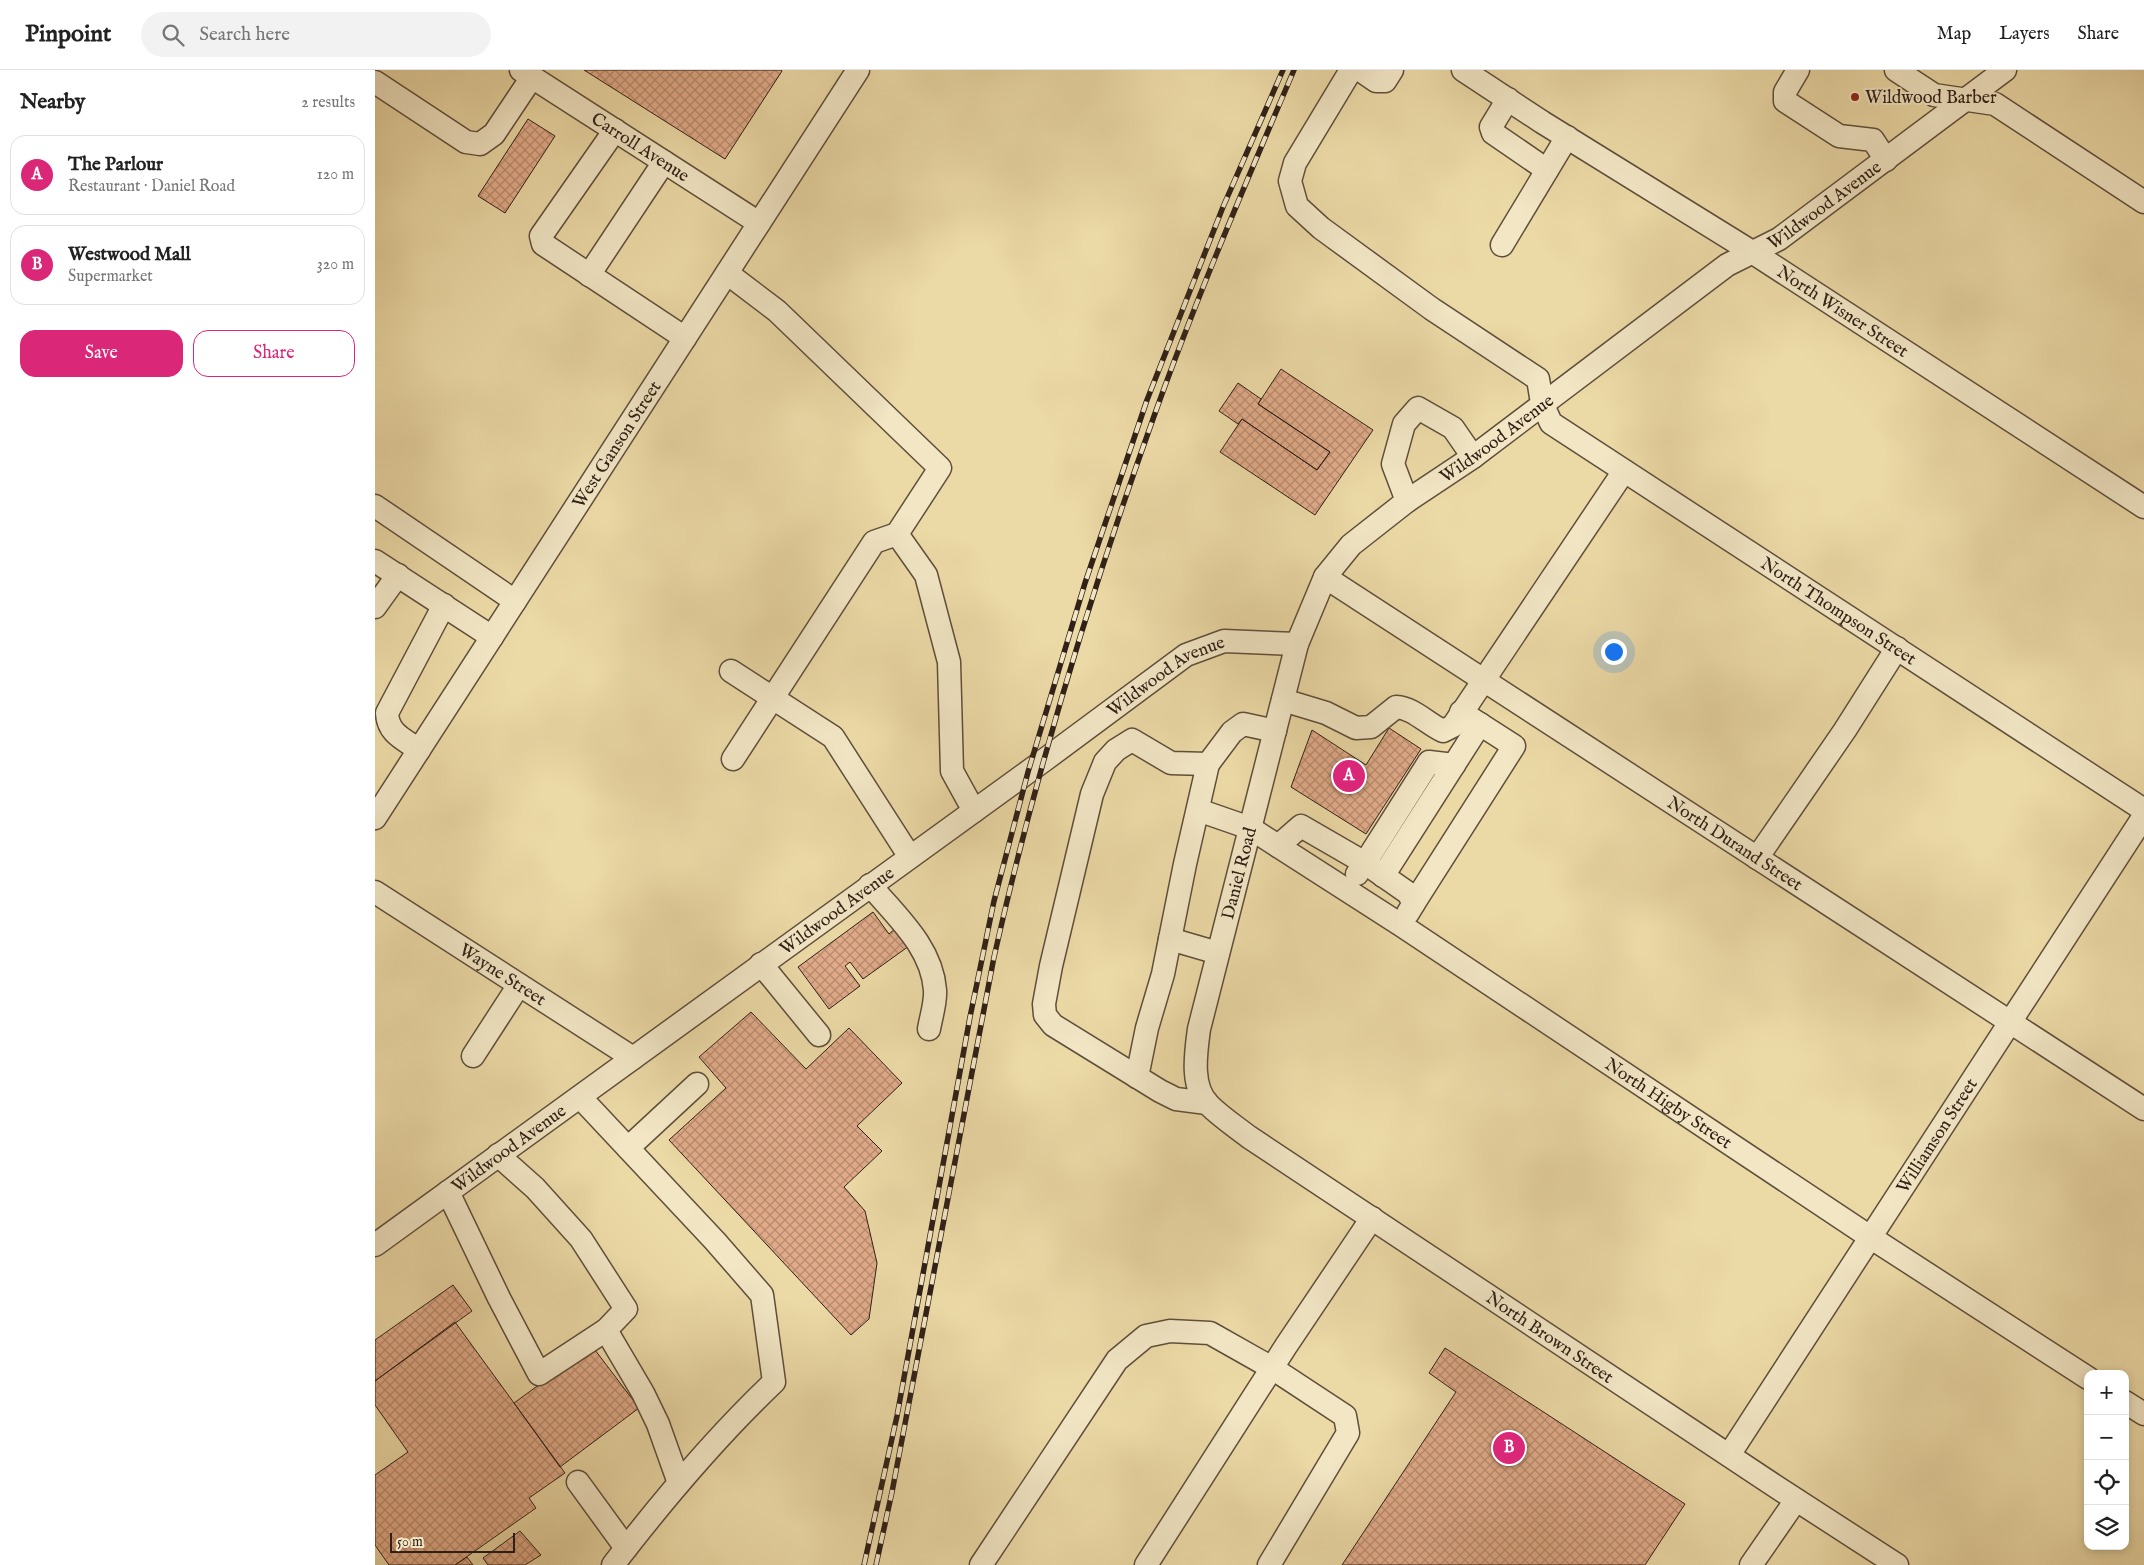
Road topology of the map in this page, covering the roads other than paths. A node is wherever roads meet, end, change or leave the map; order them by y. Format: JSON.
{"nodes":[{"id":1,"x":858,"y":70,"type":"edge"},
{"id":2,"x":1351,"y":70,"type":"edge"},
{"id":3,"x":1360,"y":70,"type":"edge"},
{"id":4,"x":1392,"y":70,"type":"edge"},
{"id":5,"x":1463,"y":70,"type":"edge"},
{"id":6,"x":1798,"y":70,"type":"edge"},
{"id":7,"x":1897,"y":70,"type":"edge"},
{"id":8,"x":2005,"y":70,"type":"edge"},
{"id":9,"x":527,"y":73,"type":"edge"},
{"id":10,"x":375,"y":82,"type":"edge"},
{"id":11,"x":1965,"y":99,"type":"junction"},
{"id":12,"x":1508,"y":100,"type":"junction"},
{"id":13,"x":615,"y":130,"type":"junction"},
{"id":14,"x":1567,"y":137,"type":"junction"},
{"id":15,"x":1886,"y":160,"type":"junction"},
{"id":16,"x":665,"y":162,"type":"junction"},
{"id":17,"x":1547,"y":170,"type":"junction"},
{"id":18,"x":2144,"y":202,"type":"edge"},
{"id":19,"x":759,"y":223,"type":"junction"},
{"id":20,"x":1502,"y":245,"type":"dead end"},
{"id":21,"x":1752,"y":252,"type":"junction"},
{"id":22,"x":727,"y":273,"type":"junction"},
{"id":23,"x":589,"y":275,"type":"junction"},
{"id":24,"x":685,"y":338,"type":"junction"},
{"id":25,"x":1543,"y":404,"type":"junction"},
{"id":26,"x":1473,"y":457,"type":"junction"},
{"id":27,"x":1624,"y":471,"type":"junction"},
{"id":28,"x":1407,"y":501,"type":"junction"},
{"id":29,"x":375,"y":506,"type":"edge"},
{"id":30,"x":2144,"y":507,"type":"edge"},
{"id":31,"x":897,"y":534,"type":"junction"},
{"id":32,"x":375,"y":561,"type":"edge"},
{"id":33,"x":398,"y":575,"type":"junction"},
{"id":34,"x":1325,"y":577,"type":"junction"},
{"id":35,"x":515,"y":601,"type":"junction"},
{"id":36,"x":444,"y":605,"type":"junction"},
{"id":37,"x":375,"y":607,"type":"edge"},
{"id":38,"x":492,"y":637,"type":"junction"},
{"id":39,"x":1297,"y":644,"type":"junction"},
{"id":40,"x":1897,"y":648,"type":"junction"},
{"id":41,"x":731,"y":671,"type":"dead end"},
{"id":42,"x":1483,"y":678,"type":"junction"},
{"id":43,"x":773,"y":698,"type":"junction"},
{"id":44,"x":1283,"y":700,"type":"junction"},
{"id":45,"x":1114,"y":709,"type":"junction"},
{"id":46,"x":1471,"y":718,"type":"junction"},
{"id":47,"x":1275,"y":731,"type":"junction"},
{"id":48,"x":1132,"y":740,"type":"junction"},
{"id":49,"x":419,"y":750,"type":"junction"},
{"id":50,"x":733,"y":758,"type":"dead end"},
{"id":51,"x":1208,"y":764,"type":"junction"},
{"id":52,"x":974,"y":810,"type":"junction"},
{"id":53,"x":1197,"y":810,"type":"junction"},
{"id":54,"x":2144,"y":810,"type":"edge"},
{"id":55,"x":2144,"y":816,"type":"edge"},
{"id":56,"x":375,"y":818,"type":"edge"},
{"id":57,"x":1250,"y":828,"type":"junction"},
{"id":58,"x":1279,"y":846,"type":"junction"},
{"id":59,"x":909,"y":857,"type":"junction"},
{"id":60,"x":1757,"y":858,"type":"junction"},
{"id":61,"x":1374,"y":869,"type":"junction"},
{"id":62,"x":870,"y":886,"type":"junction"},
{"id":63,"x":1346,"y":890,"type":"junction"},
{"id":64,"x":375,"y":892,"type":"edge"},
{"id":65,"x":1414,"y":903,"type":"junction"},
{"id":66,"x":1401,"y":925,"type":"junction"},
{"id":67,"x":1170,"y":939,"type":"junction"},
{"id":68,"x":1218,"y":952,"type":"junction"},
{"id":69,"x":761,"y":964,"type":"junction"},
{"id":70,"x":519,"y":985,"type":"junction"},
{"id":71,"x":2009,"y":1023,"type":"junction"},
{"id":72,"x":929,"y":1029,"type":"dead end"},
{"id":73,"x":819,"y":1035,"type":"dead end"},
{"id":74,"x":473,"y":1056,"type":"dead end"},
{"id":75,"x":633,"y":1058,"type":"junction"},
{"id":76,"x":1137,"y":1077,"type":"junction"},
{"id":77,"x":697,"y":1084,"type":"dead end"},
{"id":78,"x":580,"y":1096,"type":"junction"},
{"id":79,"x":1207,"y":1104,"type":"junction"},
{"id":80,"x":2144,"y":1109,"type":"edge"},
{"id":81,"x":627,"y":1148,"type":"junction"},
{"id":82,"x":499,"y":1155,"type":"junction"},
{"id":83,"x":448,"y":1192,"type":"junction"},
{"id":84,"x":1372,"y":1218,"type":"junction"},
{"id":85,"x":1871,"y":1237,"type":"junction"},
{"id":86,"x":377,"y":1240,"type":"edge"},
{"id":87,"x":605,"y":1330,"type":"junction"},
{"id":88,"x":1272,"y":1368,"type":"junction"},
{"id":89,"x":2084,"y":1375,"type":"edge"},
{"id":90,"x":2129,"y":1405,"type":"edge"},
{"id":91,"x":2144,"y":1414,"type":"edge"},
{"id":92,"x":1729,"y":1455,"type":"junction"},
{"id":93,"x":578,"y":1482,"type":"dead end"},
{"id":94,"x":679,"y":1483,"type":"junction"},
{"id":95,"x":1796,"y":1500,"type":"junction"},
{"id":96,"x":619,"y":1557,"type":"edge"},
{"id":97,"x":981,"y":1565,"type":"edge"},
{"id":98,"x":1147,"y":1565,"type":"edge"},
{"id":99,"x":1269,"y":1565,"type":"edge"},
{"id":100,"x":1751,"y":1565,"type":"edge"},
{"id":101,"x":1897,"y":1565,"type":"edge"}],
"edges":[{"from":1,"to":19,"type":"street","name":"West Ganson Street"},
{"from":2,"to":25,"type":"street","name":"North Thompson Street"},
{"from":3,"to":4,"type":"street"},
{"from":5,"to":12,"type":"street","name":"North Wisner Street"},
{"from":6,"to":15,"type":"street"},
{"from":7,"to":11,"type":"street"},
{"from":8,"to":11,"type":"street","name":"Wildwood Avenue"},
{"from":9,"to":10,"type":"street"},
{"from":9,"to":13,"type":"street","name":"Carroll Avenue"},
{"from":11,"to":15,"type":"street","name":"Wildwood Avenue"},
{"from":11,"to":18,"type":"street"},
{"from":12,"to":14,"type":"street","name":"North Wisner Street"},
{"from":12,"to":17,"type":"street"},
{"from":13,"to":16,"type":"street","name":"Carroll Avenue"},
{"from":13,"to":23,"type":"street"},
{"from":14,"to":17,"type":"street"},
{"from":14,"to":21,"type":"street","name":"North Wisner Street"},
{"from":15,"to":21,"type":"street","name":"Wildwood Avenue"},
{"from":16,"to":19,"type":"street","name":"Carroll Avenue"},
{"from":16,"to":23,"type":"street"},
{"from":17,"to":20,"type":"street"},
{"from":19,"to":22,"type":"street","name":"West Ganson Street"},
{"from":21,"to":25,"type":"street","name":"Wildwood Avenue"},
{"from":21,"to":30,"type":"street","name":"North Wisner Street"},
{"from":22,"to":24,"type":"street","name":"West Ganson Street"},
{"from":22,"to":31,"type":"street"},
{"from":23,"to":24,"type":"street"},
{"from":24,"to":35,"type":"street","name":"West Ganson Street"},
{"from":25,"to":26,"type":"street","name":"Wildwood Avenue"},
{"from":25,"to":27,"type":"street","name":"North Thompson Street"},
{"from":26,"to":28,"type":"street","name":"Wildwood Avenue"},
{"from":26,"to":28,"type":"street"},
{"from":27,"to":40,"type":"street","name":"North Thompson Street"},
{"from":27,"to":42,"type":"street"},
{"from":28,"to":34,"type":"street","name":"Wildwood Avenue"},
{"from":29,"to":35,"type":"street"},
{"from":31,"to":43,"type":"street"},
{"from":31,"to":52,"type":"street"},
{"from":32,"to":33,"type":"street"},
{"from":33,"to":36,"type":"street"},
{"from":33,"to":37,"type":"street"},
{"from":34,"to":39,"type":"street","name":"Wildwood Avenue"},
{"from":34,"to":42,"type":"street","name":"North Durand Street"},
{"from":35,"to":38,"type":"street","name":"West Ganson Street"},
{"from":36,"to":38,"type":"street"},
{"from":36,"to":49,"type":"street"},
{"from":38,"to":49,"type":"street","name":"West Ganson Street"},
{"from":39,"to":44,"type":"street","name":"Daniel Road"},
{"from":39,"to":45,"type":"street","name":"Wildwood Avenue"},
{"from":40,"to":54,"type":"street","name":"North Thompson Street"},
{"from":40,"to":60,"type":"street"},
{"from":41,"to":43,"type":"street"},
{"from":42,"to":46,"type":"street"},
{"from":42,"to":60,"type":"street","name":"North Durand Street"},
{"from":43,"to":50,"type":"street"},
{"from":43,"to":59,"type":"street"},
{"from":44,"to":46,"type":"street"},
{"from":44,"to":47,"type":"street","name":"Daniel Road"},
{"from":45,"to":48,"type":"street"},
{"from":45,"to":52,"type":"street","name":"Wildwood Avenue"},
{"from":46,"to":61,"type":"street"},
{"from":46,"to":65,"type":"street"},
{"from":47,"to":51,"type":"street"},
{"from":47,"to":57,"type":"street","name":"Daniel Road"},
{"from":48,"to":51,"type":"street"},
{"from":48,"to":76,"type":"street"},
{"from":49,"to":56,"type":"street","name":"West Ganson Street"},
{"from":51,"to":53,"type":"street"},
{"from":52,"to":59,"type":"street","name":"Wildwood Avenue"},
{"from":53,"to":57,"type":"street","name":"North Higby Street"},
{"from":53,"to":67,"type":"street"},
{"from":55,"to":71,"type":"street","name":"Williamson Street"},
{"from":57,"to":58,"type":"street","name":"North Higby Street"},
{"from":57,"to":68,"type":"street","name":"Daniel Road"},
{"from":58,"to":61,"type":"street"},
{"from":58,"to":63,"type":"street","name":"North Higby Street"},
{"from":59,"to":62,"type":"street","name":"Wildwood Avenue"},
{"from":60,"to":71,"type":"street","name":"North Durand Street"},
{"from":61,"to":63,"type":"street"},
{"from":61,"to":65,"type":"street"},
{"from":62,"to":69,"type":"street","name":"Wildwood Avenue"},
{"from":62,"to":72,"type":"street"},
{"from":63,"to":66,"type":"street","name":"North Higby Street"},
{"from":64,"to":70,"type":"street","name":"Wayne Street"},
{"from":65,"to":66,"type":"street"},
{"from":66,"to":85,"type":"street","name":"North Higby Street"},
{"from":67,"to":68,"type":"street"},
{"from":67,"to":76,"type":"street"},
{"from":68,"to":79,"type":"street","name":"Daniel Road"},
{"from":69,"to":73,"type":"street"},
{"from":69,"to":75,"type":"street","name":"Wildwood Avenue"},
{"from":70,"to":74,"type":"street"},
{"from":70,"to":75,"type":"street","name":"Wayne Street"},
{"from":71,"to":80,"type":"street","name":"North Durand Street"},
{"from":71,"to":85,"type":"street","name":"Williamson Street"},
{"from":75,"to":78,"type":"street","name":"Wildwood Avenue"},
{"from":76,"to":79,"type":"street"},
{"from":77,"to":81,"type":"street"},
{"from":78,"to":81,"type":"street"},
{"from":78,"to":82,"type":"street","name":"Wildwood Avenue"},
{"from":79,"to":84,"type":"street","name":"North Brown Street"},
{"from":81,"to":94,"type":"street"},
{"from":82,"to":83,"type":"street","name":"Wildwood Avenue"},
{"from":82,"to":87,"type":"street"},
{"from":83,"to":86,"type":"street","name":"Wildwood Avenue"},
{"from":83,"to":87,"type":"street"},
{"from":84,"to":88,"type":"street"},
{"from":84,"to":92,"type":"street","name":"North Brown Street"},
{"from":85,"to":89,"type":"street","name":"North Higby Street"},
{"from":85,"to":92,"type":"street","name":"Williamson Street"},
{"from":87,"to":94,"type":"street"},
{"from":88,"to":97,"type":"street"},
{"from":88,"to":98,"type":"street"},
{"from":88,"to":99,"type":"street"},
{"from":90,"to":91,"type":"street"},
{"from":92,"to":95,"type":"street","name":"North Brown Street"},
{"from":93,"to":96,"type":"street"},
{"from":94,"to":96,"type":"street"},
{"from":95,"to":100,"type":"street"},
{"from":95,"to":101,"type":"street","name":"North Brown Street"}]}
